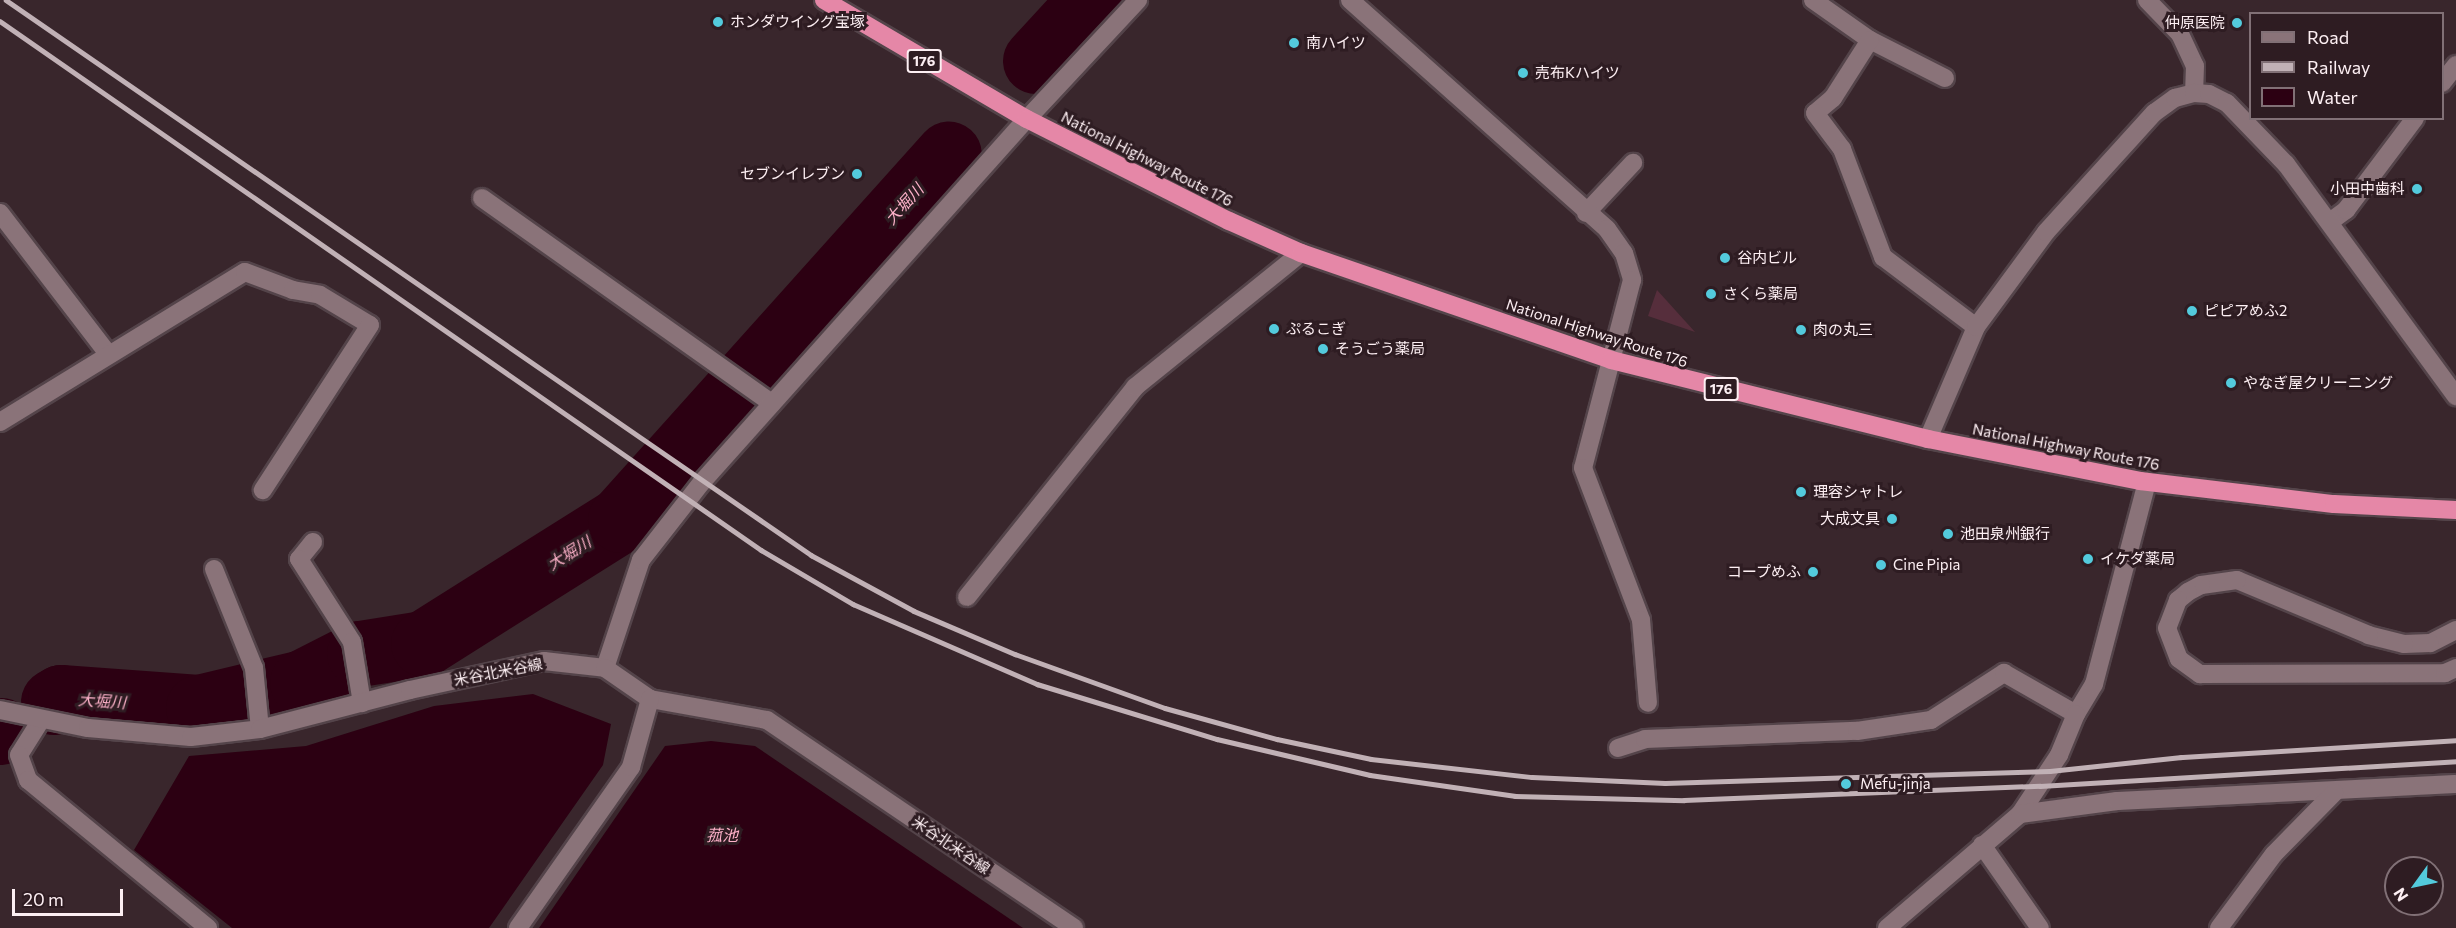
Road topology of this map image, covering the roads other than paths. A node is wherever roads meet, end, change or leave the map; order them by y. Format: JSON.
{"nodes":[{"id":1,"x":824,"y":0,"type":"edge"},
{"id":2,"x":1138,"y":0,"type":"edge"},
{"id":3,"x":1350,"y":0,"type":"edge"},
{"id":4,"x":1813,"y":0,"type":"edge"},
{"id":5,"x":2147,"y":0,"type":"edge"},
{"id":6,"x":1870,"y":40,"type":"junction"},
{"id":7,"x":2456,"y":65,"type":"edge"},
{"id":8,"x":1945,"y":78,"type":"dead end"},
{"id":9,"x":2444,"y":80,"type":"edge"},
{"id":10,"x":2194,"y":93,"type":"junction"},
{"id":11,"x":1027,"y":119,"type":"junction"},
{"id":12,"x":2414,"y":120,"type":"edge"},
{"id":13,"x":1633,"y":163,"type":"dead end"},
{"id":14,"x":482,"y":198,"type":"dead end"},
{"id":15,"x":0,"y":213,"type":"edge"},
{"id":16,"x":1586,"y":213,"type":"junction"},
{"id":17,"x":2331,"y":221,"type":"junction"},
{"id":18,"x":1301,"y":253,"type":"junction"},
{"id":19,"x":1976,"y":327,"type":"junction"},
{"id":20,"x":108,"y":354,"type":"junction"},
{"id":21,"x":1611,"y":360,"type":"junction"},
{"id":22,"x":2456,"y":396,"type":"edge"},
{"id":23,"x":772,"y":403,"type":"junction"},
{"id":24,"x":0,"y":422,"type":"edge"},
{"id":25,"x":1928,"y":439,"type":"junction"},
{"id":26,"x":2146,"y":482,"type":"junction"},
{"id":27,"x":263,"y":490,"type":"dead end"},
{"id":28,"x":2456,"y":510,"type":"edge"},
{"id":29,"x":313,"y":542,"type":"dead end"},
{"id":30,"x":214,"y":569,"type":"dead end"},
{"id":31,"x":968,"y":597,"type":"dead end"},
{"id":32,"x":2456,"y":630,"type":"edge"},
{"id":33,"x":605,"y":668,"type":"junction"},
{"id":34,"x":2456,"y":668,"type":"edge"},
{"id":35,"x":650,"y":699,"type":"junction"},
{"id":36,"x":362,"y":703,"type":"junction"},
{"id":37,"x":1648,"y":703,"type":"dead end"},
{"id":38,"x":0,"y":710,"type":"edge"},
{"id":39,"x":2076,"y":714,"type":"junction"},
{"id":40,"x":41,"y":720,"type":"junction"},
{"id":41,"x":260,"y":729,"type":"junction"},
{"id":42,"x":1618,"y":748,"type":"dead end"},
{"id":43,"x":2456,"y":784,"type":"edge"},
{"id":44,"x":2334,"y":793,"type":"junction"},
{"id":45,"x":2020,"y":814,"type":"junction"},
{"id":46,"x":1982,"y":845,"type":"junction"},
{"id":47,"x":208,"y":928,"type":"edge"},
{"id":48,"x":518,"y":928,"type":"edge"},
{"id":49,"x":1074,"y":928,"type":"edge"},
{"id":50,"x":1887,"y":928,"type":"edge"},
{"id":51,"x":2040,"y":928,"type":"edge"},
{"id":52,"x":2219,"y":928,"type":"edge"}],
"edges":[{"from":1,"to":11,"type":"highway","name":"National Highway Route 176","number":"176"},
{"from":2,"to":11,"type":"street"},
{"from":3,"to":16,"type":"street"},
{"from":4,"to":6,"type":"street"},
{"from":5,"to":10,"type":"street"},
{"from":6,"to":8,"type":"street"},
{"from":6,"to":19,"type":"street"},
{"from":7,"to":9,"type":"street"},
{"from":10,"to":17,"type":"street"},
{"from":10,"to":19,"type":"street"},
{"from":11,"to":18,"type":"highway","name":"National Highway Route 176","number":"176"},
{"from":11,"to":23,"type":"street"},
{"from":12,"to":17,"type":"street"},
{"from":13,"to":16,"type":"street"},
{"from":14,"to":23,"type":"street"},
{"from":15,"to":20,"type":"street"},
{"from":16,"to":21,"type":"street"},
{"from":17,"to":22,"type":"street"},
{"from":18,"to":21,"type":"highway","name":"National Highway Route 176","number":"176"},
{"from":18,"to":31,"type":"street"},
{"from":19,"to":25,"type":"street"},
{"from":20,"to":24,"type":"street"},
{"from":20,"to":27,"type":"street"},
{"from":21,"to":25,"type":"highway","name":"National Highway Route 176","number":"176"},
{"from":21,"to":37,"type":"street"},
{"from":23,"to":33,"type":"street"},
{"from":25,"to":26,"type":"highway","name":"National Highway Route 176","number":"176"},
{"from":26,"to":28,"type":"highway","name":"National Highway Route 176","number":"176"},
{"from":26,"to":39,"type":"street"},
{"from":29,"to":36,"type":"street"},
{"from":30,"to":41,"type":"street"},
{"from":32,"to":34,"type":"street"},
{"from":33,"to":35,"type":"street","name":"米谷北米谷線"},
{"from":33,"to":36,"type":"street","name":"米谷北米谷線"},
{"from":35,"to":48,"type":"street"},
{"from":35,"to":49,"type":"street","name":"米谷北米谷線"},
{"from":36,"to":41,"type":"street","name":"米谷北米谷線"},
{"from":38,"to":40,"type":"street","name":"米谷北米谷線"},
{"from":39,"to":42,"type":"street"},
{"from":39,"to":45,"type":"street"},
{"from":40,"to":41,"type":"street","name":"米谷北米谷線"},
{"from":40,"to":47,"type":"street"},
{"from":43,"to":44,"type":"street"},
{"from":44,"to":45,"type":"street"},
{"from":44,"to":52,"type":"street"},
{"from":45,"to":46,"type":"street"},
{"from":46,"to":50,"type":"street"},
{"from":46,"to":51,"type":"street"}]}
